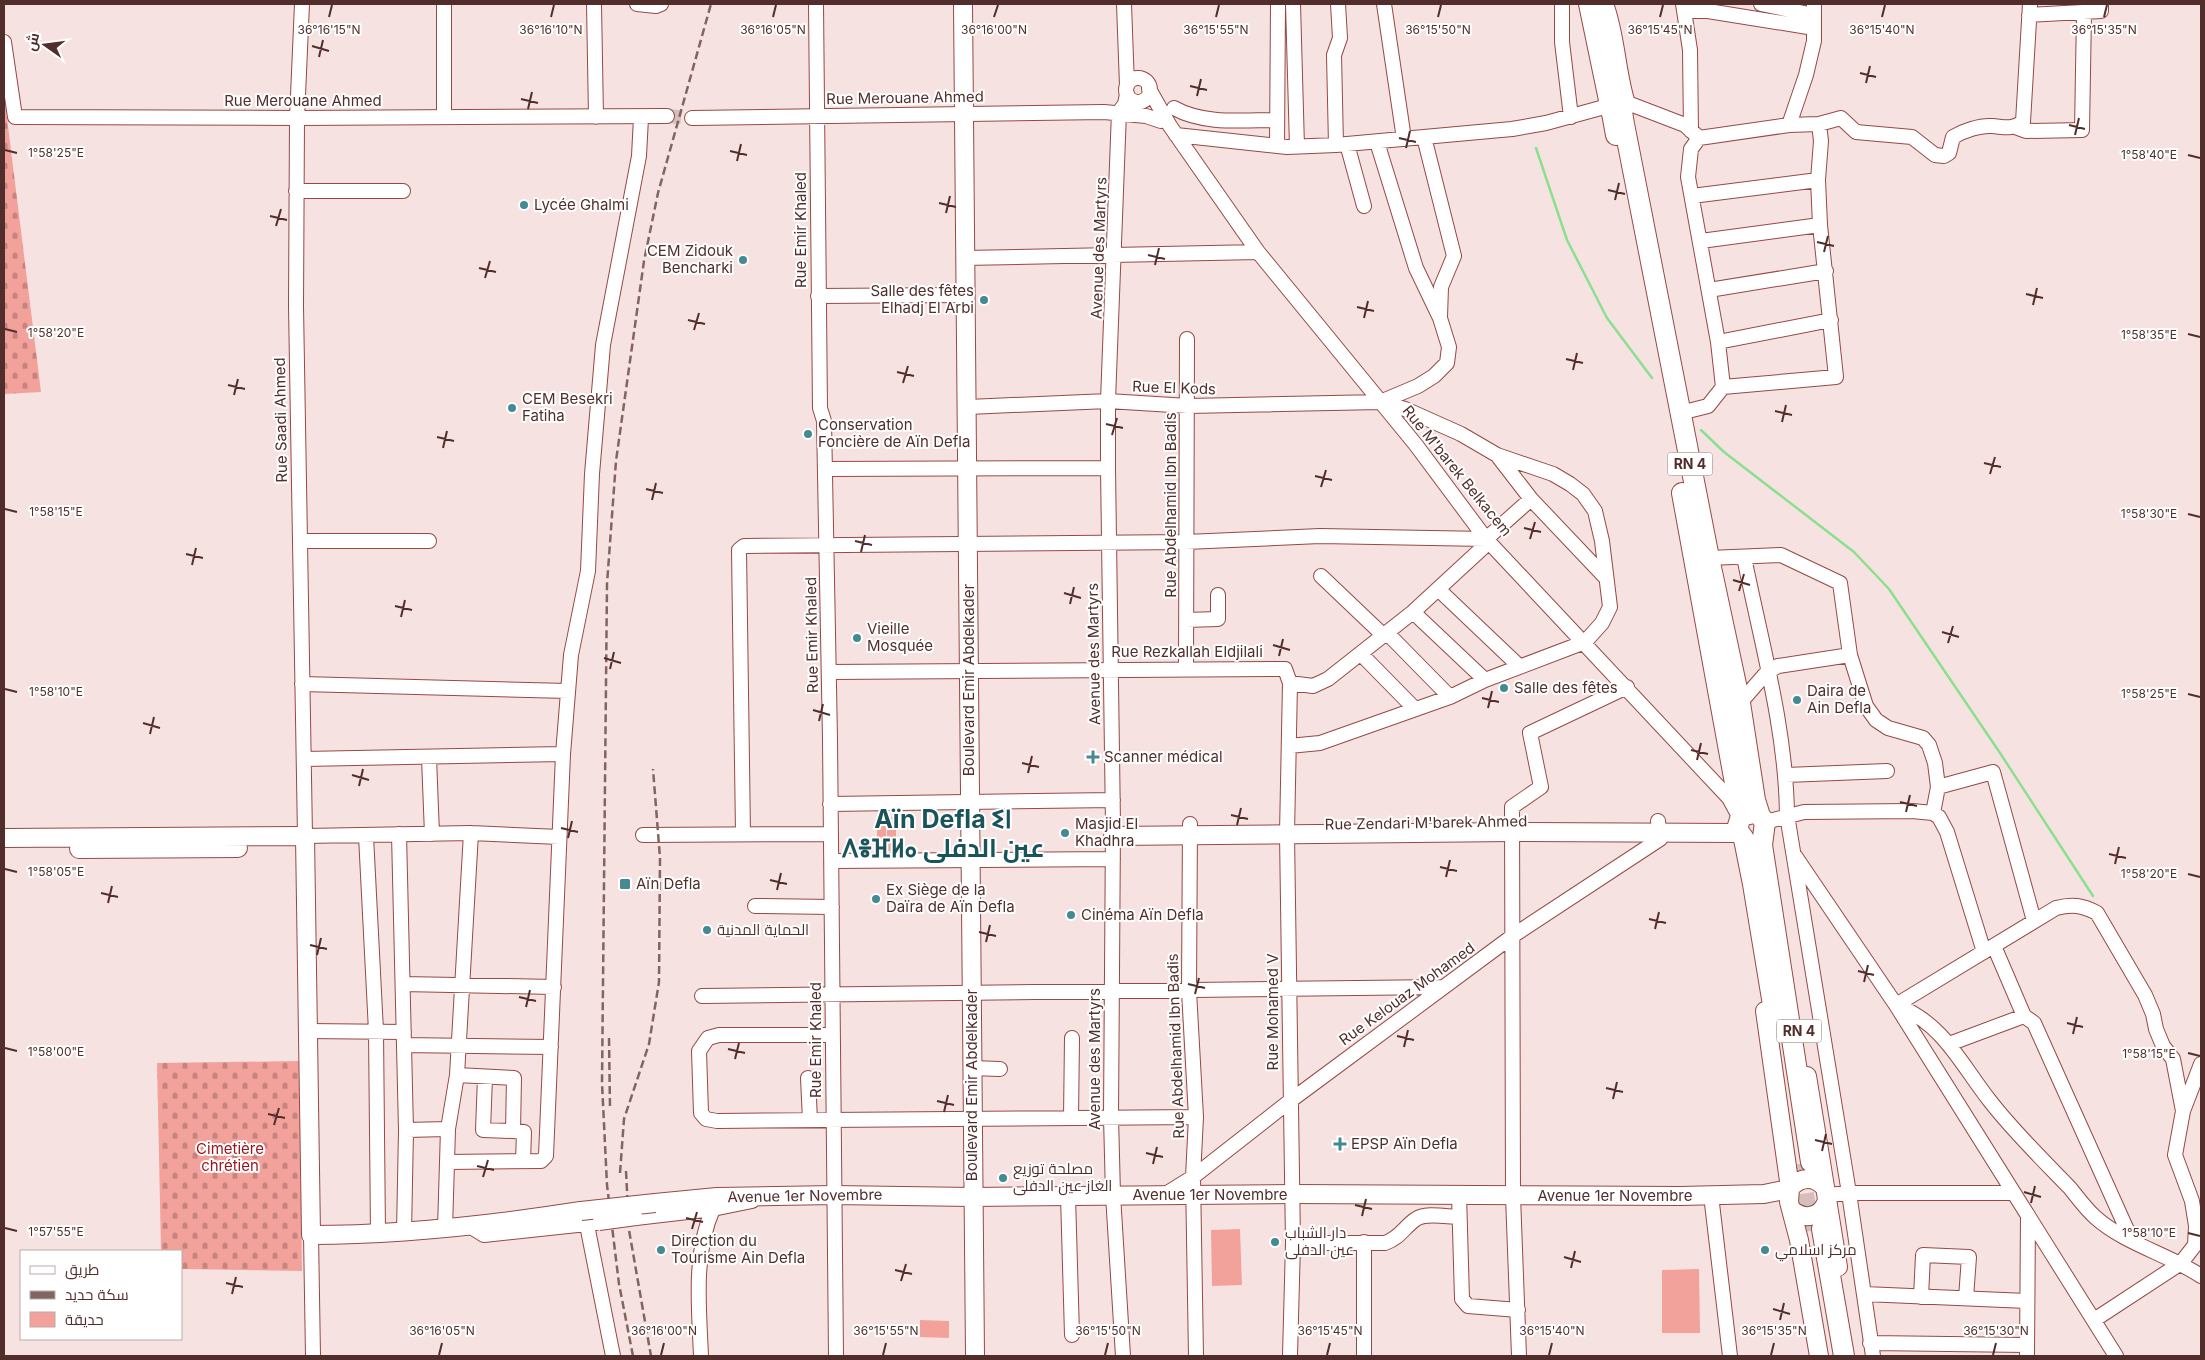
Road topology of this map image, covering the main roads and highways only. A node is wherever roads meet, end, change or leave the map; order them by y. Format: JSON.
{"nodes":[{"id":1,"x":962,"y":4,"type":"edge"},
{"id":2,"x":1589,"y":4,"type":"edge"},
{"id":3,"x":1603,"y":4,"type":"edge"},
{"id":4,"x":1616,"y":105,"type":"junction"},
{"id":5,"x":1749,"y":825,"type":"junction"},
{"id":6,"x":1113,"y":831,"type":"road end"},
{"id":7,"x":4,"y":838,"type":"edge"},
{"id":8,"x":305,"y":841,"type":"junction"},
{"id":9,"x":4,"y":848,"type":"edge"},
{"id":10,"x":1760,"y":879,"type":"junction"},
{"id":11,"x":1805,"y":1163,"type":"tunnel mouth"},
{"id":12,"x":1827,"y":1194,"type":"junction"},
{"id":13,"x":972,"y":1197,"type":"junction"},
{"id":14,"x":1790,"y":1198,"type":"junction"},
{"id":15,"x":975,"y":1356,"type":"edge"},
{"id":16,"x":1819,"y":1356,"type":"edge"},
{"id":17,"x":1831,"y":1356,"type":"edge"},
{"id":18,"x":1844,"y":1356,"type":"edge"},
{"id":19,"x":1852,"y":1356,"type":"edge"}],
"edges":[{"from":1,"to":13,"type":"main road","name":"Boulevard Emir Abdelkader"},
{"from":2,"to":4,"type":"highway","number":"RN 4"},
{"from":3,"to":4,"type":"highway","number":"RN 4"},
{"from":4,"to":5,"type":"highway","number":"RN 4"},
{"from":4,"to":5,"type":"highway","number":"RN 4"},
{"from":5,"to":6,"type":"main road"},
{"from":5,"to":10,"type":"highway","number":"RN 4"},
{"from":7,"to":8,"type":"main road"},
{"from":8,"to":9,"type":"main road"},
{"from":8,"to":13,"type":"main road","name":"Avenue 1er Novembre","bridge":true},
{"from":10,"to":11,"type":"highway","number":"RN 4"},
{"from":10,"to":12,"type":"main road","number":"RN 4"},
{"from":10,"to":14,"type":"main road","number":"RN 4"},
{"from":12,"to":14,"type":"main road"},
{"from":12,"to":14,"type":"main road"},
{"from":12,"to":19,"type":"main road","number":"RN 4"},
{"from":13,"to":14,"type":"main road","name":"Avenue 1er Novembre"},
{"from":13,"to":15,"type":"main road","name":"Boulevard Emir Abdelkader"},
{"from":14,"to":16,"type":"main road","number":"RN 4"},
{"from":17,"to":18,"type":"highway"}]}
